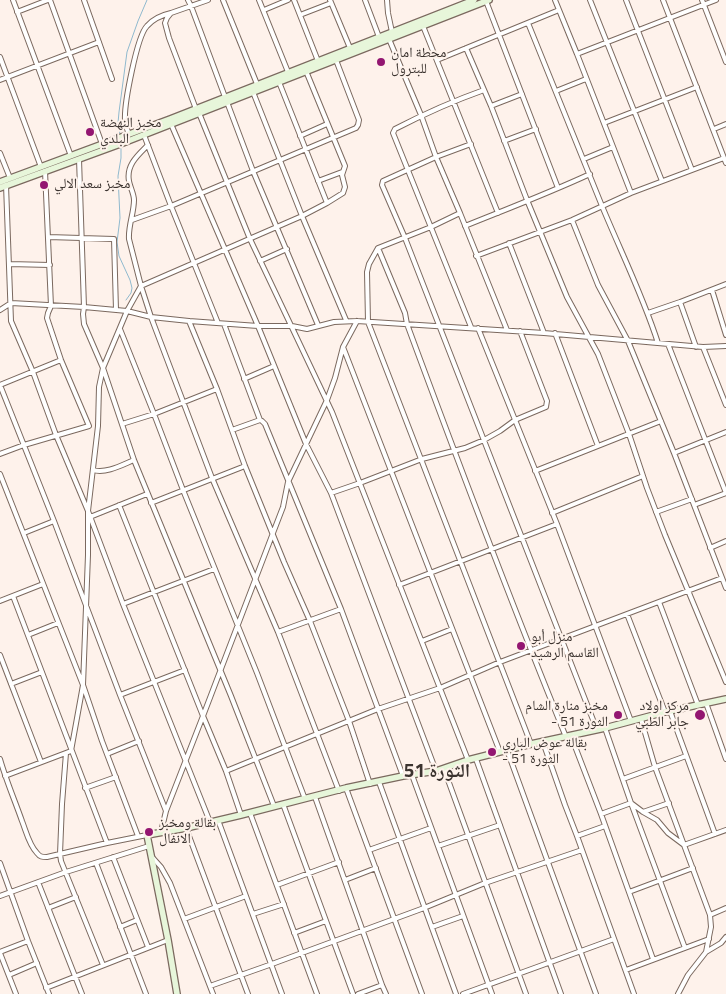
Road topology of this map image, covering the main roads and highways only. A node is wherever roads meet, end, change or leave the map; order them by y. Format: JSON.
{"nodes":[{"id":1,"x":474,"y":0,"type":"edge"},
{"id":2,"x":467,"y":1,"type":"edge"},
{"id":3,"x":487,"y":1,"type":"edge"},
{"id":4,"x":226,"y":100,"type":"junction"},
{"id":5,"x":198,"y":111,"type":"junction"},
{"id":6,"x":123,"y":140,"type":"junction"},
{"id":7,"x":116,"y":142,"type":"junction"},
{"id":8,"x":43,"y":169,"type":"junction"},
{"id":9,"x":2,"y":185,"type":"edge"},
{"id":10,"x":726,"y":699,"type":"edge"},
{"id":11,"x":177,"y":994,"type":"edge"}],
"edges":[{"from":1,"to":2,"type":"main road"},
{"from":2,"to":4,"type":"main road"},
{"from":3,"to":4,"type":"main road"},
{"from":4,"to":5,"type":"main road"},
{"from":5,"to":6,"type":"main road"},
{"from":5,"to":6,"type":"main road"},
{"from":6,"to":7,"type":"main road"},
{"from":7,"to":8,"type":"main road"},
{"from":7,"to":8,"type":"main road"},
{"from":8,"to":9,"type":"main road"},
{"from":8,"to":9,"type":"main road"},
{"from":10,"to":11,"type":"main road"}]}
